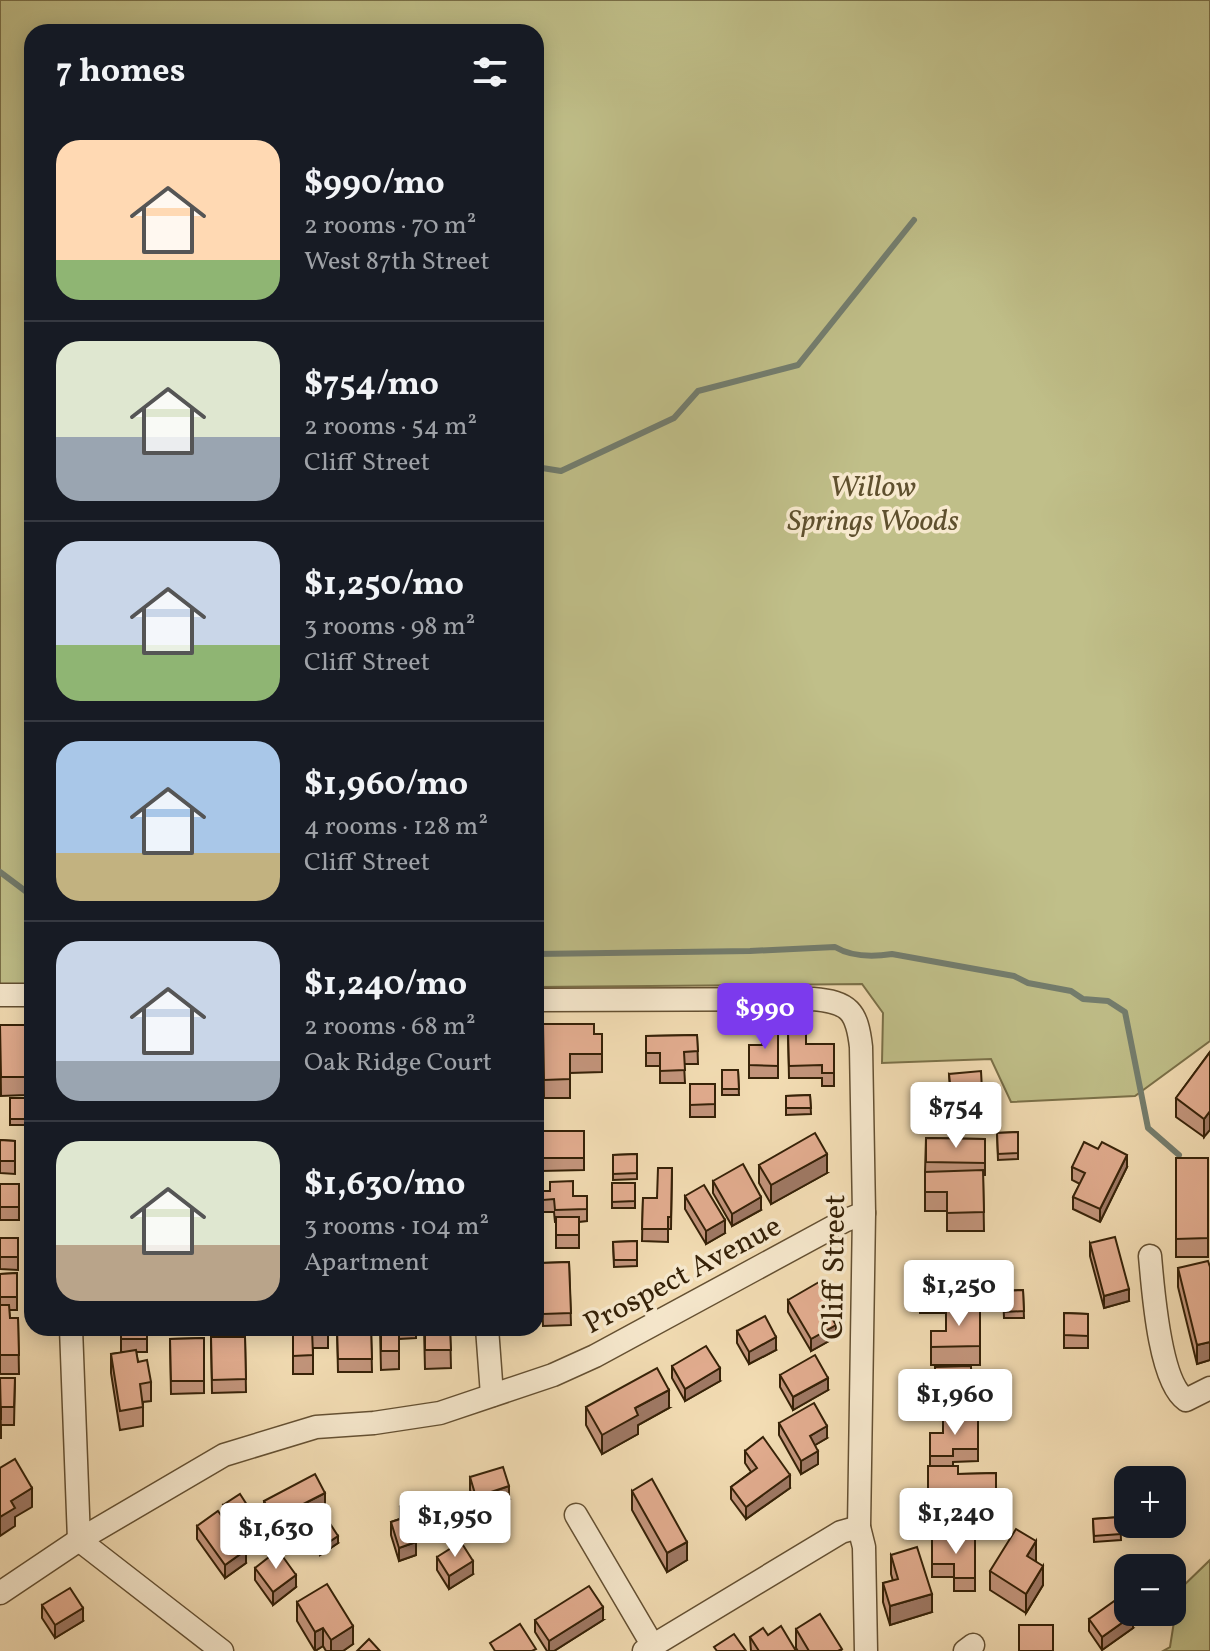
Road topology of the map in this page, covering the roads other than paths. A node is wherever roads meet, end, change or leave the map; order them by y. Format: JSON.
{"nodes":[{"id":1,"x":0,"y":995,"type":"edge"},
{"id":2,"x":24,"y":995,"type":"edge"},
{"id":3,"x":544,"y":1000,"type":"edge"},
{"id":4,"x":864,"y":1213,"type":"junction"},
{"id":5,"x":1150,"y":1256,"type":"dead end"},
{"id":6,"x":71,"y":1336,"type":"edge"},
{"id":7,"x":488,"y":1336,"type":"edge"},
{"id":8,"x":1210,"y":1388,"type":"edge"},
{"id":9,"x":492,"y":1395,"type":"junction"},
{"id":10,"x":576,"y":1515,"type":"dead end"},
{"id":11,"x":859,"y":1527,"type":"junction"},
{"id":12,"x":79,"y":1540,"type":"junction"},
{"id":13,"x":0,"y":1593,"type":"edge"},
{"id":14,"x":649,"y":1648,"type":"edge"},
{"id":15,"x":222,"y":1651,"type":"edge"},
{"id":16,"x":866,"y":1651,"type":"edge"}],
"edges":[{"from":1,"to":2,"type":"street"},
{"from":3,"to":4,"type":"street","name":"Cliff Street"},
{"from":4,"to":9,"type":"street","name":"Prospect Avenue"},
{"from":4,"to":11,"type":"street","name":"Cliff Street"},
{"from":5,"to":8,"type":"street"},
{"from":6,"to":12,"type":"street"},
{"from":7,"to":9,"type":"street"},
{"from":9,"to":12,"type":"street","name":"Prospect Avenue"},
{"from":10,"to":14,"type":"street"},
{"from":11,"to":14,"type":"street"},
{"from":11,"to":16,"type":"street","name":"Cliff Street"},
{"from":12,"to":13,"type":"street","name":"Prospect Avenue"},
{"from":12,"to":15,"type":"street"}]}
